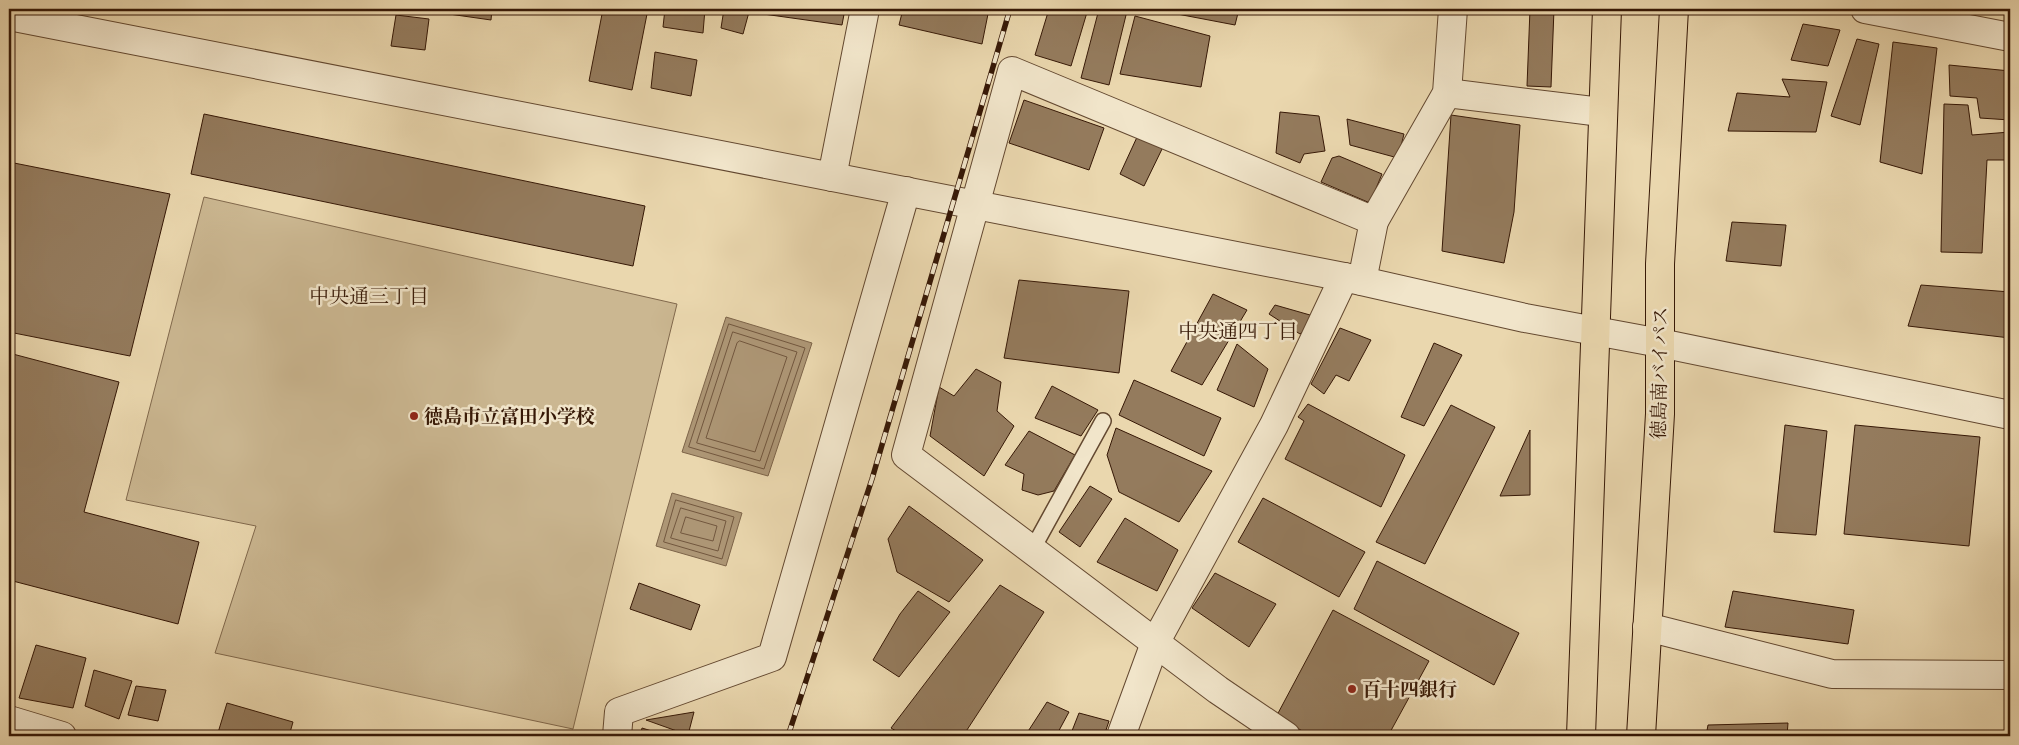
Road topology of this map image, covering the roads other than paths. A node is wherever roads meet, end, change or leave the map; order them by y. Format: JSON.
{"nodes":[{"id":1,"x":865,"y":9,"type":"edge"},
{"id":2,"x":1453,"y":9,"type":"edge"},
{"id":3,"x":1607,"y":9,"type":"edge"},
{"id":4,"x":1674,"y":9,"type":"edge"},
{"id":5,"x":1865,"y":9,"type":"edge"},
{"id":6,"x":1913,"y":13,"type":"edge"},
{"id":7,"x":9,"y":16,"type":"edge"},
{"id":8,"x":2010,"y":37,"type":"edge"},
{"id":9,"x":1447,"y":94,"type":"junction"},
{"id":10,"x":1601,"y":112,"type":"junction"},
{"id":11,"x":832,"y":177,"type":"junction"},
{"id":12,"x":906,"y":191,"type":"junction"},
{"id":13,"x":976,"y":204,"type":"junction"},
{"id":14,"x":1374,"y":221,"type":"junction"},
{"id":15,"x":1353,"y":279,"type":"junction"},
{"id":16,"x":1595,"y":332,"type":"junction"},
{"id":17,"x":1660,"y":343,"type":"junction"},
{"id":18,"x":2010,"y":415,"type":"edge"},
{"id":19,"x":1103,"y":421,"type":"dead end"},
{"id":20,"x":1032,"y":550,"type":"junction"},
{"id":21,"x":1647,"y":627,"type":"junction"},
{"id":22,"x":1155,"y":643,"type":"junction"},
{"id":23,"x":2010,"y":675,"type":"edge"},
{"id":24,"x":9,"y":720,"type":"edge"},
{"id":25,"x":62,"y":736,"type":"edge"},
{"id":26,"x":617,"y":736,"type":"edge"},
{"id":27,"x":1120,"y":736,"type":"edge"},
{"id":28,"x":1286,"y":736,"type":"edge"},
{"id":29,"x":1580,"y":736,"type":"edge"},
{"id":30,"x":1641,"y":736,"type":"edge"}],
"edges":[{"from":1,"to":11,"type":"street"},
{"from":2,"to":9,"type":"street"},
{"from":3,"to":10,"type":"highway"},
{"from":4,"to":17,"type":"highway","name":"徳島南バイパス"},
{"from":5,"to":6,"type":"street"},
{"from":6,"to":8,"type":"street"},
{"from":7,"to":11,"type":"street"},
{"from":9,"to":10,"type":"street"},
{"from":9,"to":14,"type":"street"},
{"from":10,"to":16,"type":"highway"},
{"from":11,"to":12,"type":"street"},
{"from":12,"to":13,"type":"street"},
{"from":12,"to":26,"type":"street"},
{"from":13,"to":14,"type":"street"},
{"from":13,"to":15,"type":"street"},
{"from":13,"to":20,"type":"street"},
{"from":14,"to":15,"type":"street"},
{"from":15,"to":16,"type":"street"},
{"from":15,"to":22,"type":"street"},
{"from":16,"to":17,"type":"street"},
{"from":16,"to":29,"type":"highway"},
{"from":17,"to":18,"type":"street"},
{"from":17,"to":21,"type":"highway","name":"徳島南バイパス"},
{"from":19,"to":20,"type":"lane"},
{"from":20,"to":22,"type":"street"},
{"from":21,"to":23,"type":"street"},
{"from":21,"to":30,"type":"highway","name":"徳島南バイパス"},
{"from":22,"to":27,"type":"street"},
{"from":22,"to":28,"type":"street"},
{"from":24,"to":25,"type":"street"}]}
